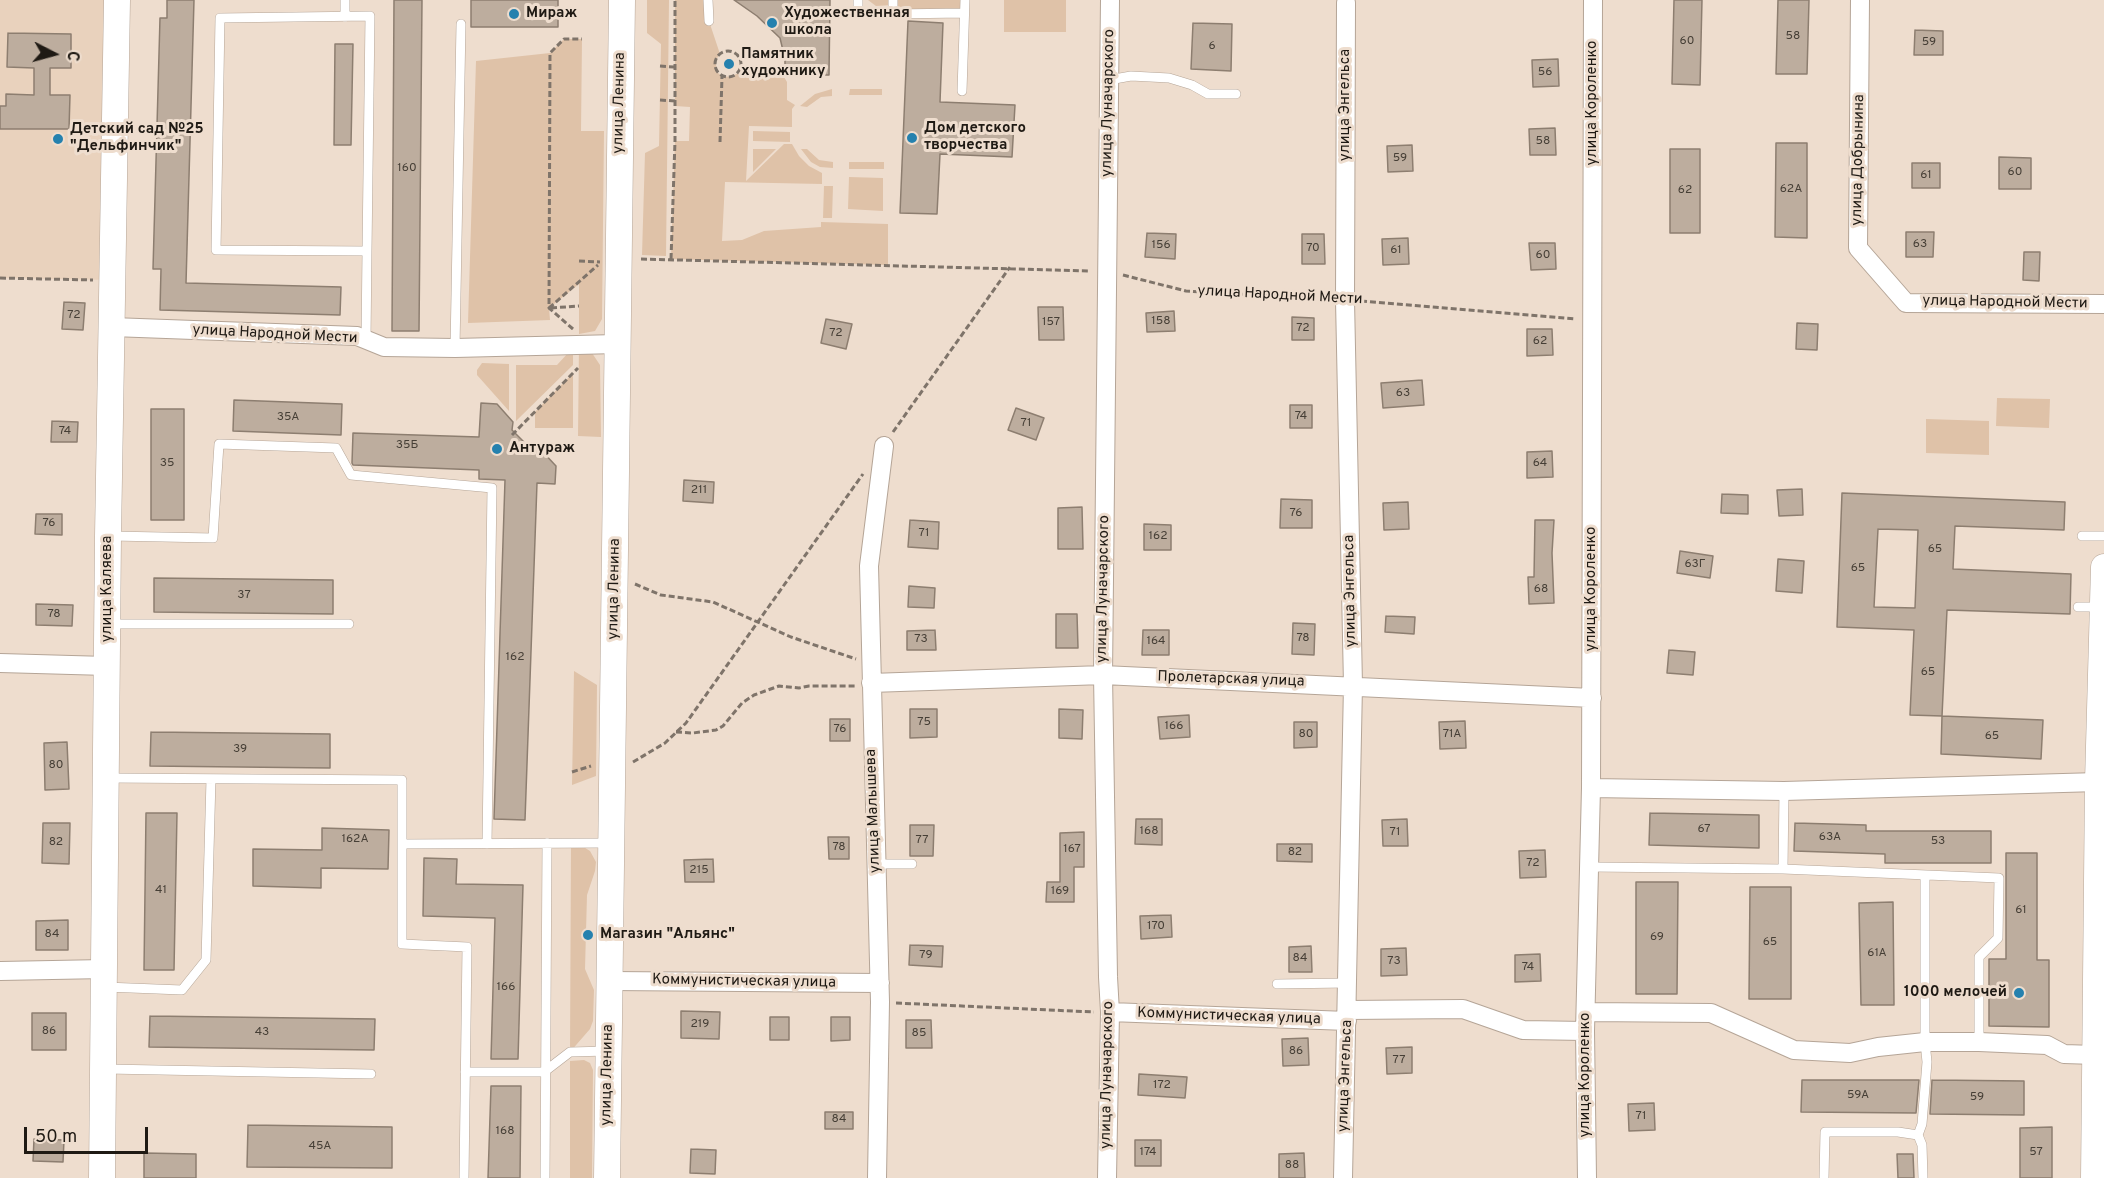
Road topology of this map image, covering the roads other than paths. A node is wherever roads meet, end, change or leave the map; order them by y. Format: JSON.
{"nodes":[{"id":1,"x":117,"y":0,"type":"edge"},
{"id":2,"x":345,"y":0,"type":"edge"},
{"id":3,"x":622,"y":0,"type":"edge"},
{"id":4,"x":708,"y":0,"type":"edge"},
{"id":5,"x":858,"y":0,"type":"edge"},
{"id":6,"x":893,"y":0,"type":"edge"},
{"id":7,"x":965,"y":0,"type":"edge"},
{"id":8,"x":1110,"y":0,"type":"edge"},
{"id":9,"x":1593,"y":0,"type":"edge"},
{"id":10,"x":1860,"y":0,"type":"edge"},
{"id":11,"x":1346,"y":3,"type":"dead end"},
{"id":12,"x":964,"y":13,"type":"junction"},
{"id":13,"x":892,"y":14,"type":"junction"},
{"id":14,"x":345,"y":17,"type":"junction"},
{"id":15,"x":709,"y":21,"type":"dead end"},
{"id":16,"x":461,"y":24,"type":"dead end"},
{"id":17,"x":1109,"y":80,"type":"junction"},
{"id":18,"x":962,"y":91,"type":"dead end"},
{"id":19,"x":1236,"y":94,"type":"dead end"},
{"id":20,"x":368,"y":251,"type":"junction"},
{"id":21,"x":1906,"y":303,"type":"joint"},
{"id":22,"x":2104,"y":304,"type":"edge"},
{"id":23,"x":112,"y":327,"type":"junction"},
{"id":24,"x":366,"y":340,"type":"junction"},
{"id":25,"x":617,"y":344,"type":"junction"},
{"id":26,"x":455,"y":348,"type":"junction"},
{"id":27,"x":884,"y":446,"type":"road end"},
{"id":28,"x":108,"y":536,"type":"junction"},
{"id":29,"x":2082,"y":536,"type":"dead end"},
{"id":30,"x":2104,"y":536,"type":"edge"},
{"id":31,"x":2104,"y":567,"type":"edge"},
{"id":32,"x":2097,"y":618,"type":"edge"},
{"id":33,"x":109,"y":624,"type":"junction"},
{"id":34,"x":349,"y":624,"type":"dead end"},
{"id":35,"x":0,"y":663,"type":"edge"},
{"id":36,"x":107,"y":666,"type":"junction"},
{"id":37,"x":1103,"y":675,"type":"junction"},
{"id":38,"x":871,"y":683,"type":"junction"},
{"id":39,"x":1353,"y":685,"type":"junction"},
{"id":40,"x":1592,"y":698,"type":"junction"},
{"id":41,"x":2102,"y":706,"type":"edge"},
{"id":42,"x":107,"y":778,"type":"junction"},
{"id":43,"x":211,"y":779,"type":"junction"},
{"id":44,"x":2098,"y":782,"type":"junction"},
{"id":45,"x":1591,"y":788,"type":"junction"},
{"id":46,"x":1784,"y":791,"type":"junction"},
{"id":47,"x":2101,"y":821,"type":"edge"},
{"id":48,"x":548,"y":843,"type":"junction"},
{"id":49,"x":612,"y":843,"type":"junction"},
{"id":50,"x":402,"y":844,"type":"junction"},
{"id":51,"x":487,"y":844,"type":"junction"},
{"id":52,"x":876,"y":864,"type":"junction"},
{"id":53,"x":912,"y":864,"type":"dead end"},
{"id":54,"x":1590,"y":867,"type":"junction"},
{"id":55,"x":1783,"y":869,"type":"junction"},
{"id":56,"x":1925,"y":876,"type":"junction"},
{"id":57,"x":0,"y":971,"type":"edge"},
{"id":58,"x":105,"y":978,"type":"junction"},
{"id":59,"x":609,"y":981,"type":"junction"},
{"id":60,"x":880,"y":983,"type":"junction"},
{"id":61,"x":1347,"y":983,"type":"junction"},
{"id":62,"x":1277,"y":984,"type":"dead end"},
{"id":63,"x":1110,"y":1012,"type":"junction"},
{"id":64,"x":1586,"y":1012,"type":"junction"},
{"id":65,"x":1347,"y":1016,"type":"junction"},
{"id":66,"x":2100,"y":1018,"type":"edge"},
{"id":67,"x":1586,"y":1032,"type":"junction"},
{"id":68,"x":1925,"y":1042,"type":"junction"},
{"id":69,"x":1979,"y":1042,"type":"junction"},
{"id":70,"x":608,"y":1051,"type":"junction"},
{"id":71,"x":2096,"y":1054,"type":"junction"},
{"id":72,"x":104,"y":1069,"type":"junction"},
{"id":73,"x":465,"y":1072,"type":"junction"},
{"id":74,"x":544,"y":1072,"type":"junction"},
{"id":75,"x":371,"y":1074,"type":"dead end"},
{"id":76,"x":1918,"y":1135,"type":"junction"},
{"id":77,"x":102,"y":1178,"type":"edge"},
{"id":78,"x":464,"y":1178,"type":"edge"},
{"id":79,"x":545,"y":1178,"type":"edge"},
{"id":80,"x":607,"y":1178,"type":"edge"},
{"id":81,"x":877,"y":1178,"type":"edge"},
{"id":82,"x":1107,"y":1178,"type":"edge"},
{"id":83,"x":1343,"y":1178,"type":"edge"},
{"id":84,"x":1587,"y":1178,"type":"edge"},
{"id":85,"x":1824,"y":1178,"type":"edge"},
{"id":86,"x":1923,"y":1178,"type":"edge"},
{"id":87,"x":2094,"y":1178,"type":"edge"}],
"edges":[{"from":1,"to":23,"type":"street","name":"улица Каляева"},
{"from":2,"to":14,"type":"lane"},
{"from":3,"to":25,"type":"street","name":"улица Ленина"},
{"from":4,"to":15,"type":"lane"},
{"from":5,"to":13,"type":"lane"},
{"from":6,"to":13,"type":"lane"},
{"from":7,"to":12,"type":"lane"},
{"from":8,"to":17,"type":"street","name":"улица Луначарского"},
{"from":9,"to":40,"type":"street","name":"улица Короленко"},
{"from":10,"to":21,"type":"street","name":"улица Добрынина"},
{"from":11,"to":39,"type":"street","name":"улица Энгельса"},
{"from":12,"to":13,"type":"lane"},
{"from":12,"to":18,"type":"lane"},
{"from":14,"to":20,"type":"lane"},
{"from":14,"to":20,"type":"lane"},
{"from":16,"to":26,"type":"lane"},
{"from":17,"to":19,"type":"lane"},
{"from":17,"to":37,"type":"street","name":"улица Луначарского"},
{"from":20,"to":24,"type":"lane"},
{"from":21,"to":22,"type":"street","name":"улица Народной Мести"},
{"from":23,"to":24,"type":"street","name":"улица Народной Мести"},
{"from":23,"to":28,"type":"street","name":"улица Каляева"},
{"from":24,"to":26,"type":"street","name":"улица Народной Мести"},
{"from":25,"to":26,"type":"street","name":"улица Народной Мести"},
{"from":25,"to":49,"type":"street","name":"улица Ленина"},
{"from":27,"to":38,"type":"street","name":"улица Малышева"},
{"from":28,"to":33,"type":"street","name":"улица Каляева"},
{"from":28,"to":51,"type":"lane"},
{"from":29,"to":30,"type":"lane"},
{"from":31,"to":32,"type":"street"},
{"from":32,"to":41,"type":"street"},
{"from":33,"to":34,"type":"lane"},
{"from":33,"to":36,"type":"street","name":"улица Каляева"},
{"from":35,"to":36,"type":"street"},
{"from":36,"to":42,"type":"street","name":"улица Каляева"},
{"from":37,"to":38,"type":"street","name":"Пролетарская улица"},
{"from":37,"to":39,"type":"street","name":"Пролетарская улица"},
{"from":37,"to":63,"type":"street","name":"улица Луначарского"},
{"from":38,"to":52,"type":"street","name":"улица Малышева"},
{"from":39,"to":40,"type":"street","name":"Пролетарская улица"},
{"from":39,"to":61,"type":"street","name":"улица Энгельса"},
{"from":40,"to":45,"type":"street","name":"улица Короленко"},
{"from":41,"to":44,"type":"street"},
{"from":42,"to":43,"type":"lane"},
{"from":42,"to":58,"type":"street","name":"улица Каляева"},
{"from":43,"to":50,"type":"lane"},
{"from":43,"to":58,"type":"lane"},
{"from":44,"to":46,"type":"street"},
{"from":44,"to":47,"type":"street"},
{"from":45,"to":46,"type":"street"},
{"from":45,"to":54,"type":"street","name":"улица Короленко"},
{"from":46,"to":55,"type":"lane"},
{"from":47,"to":66,"type":"street"},
{"from":48,"to":49,"type":"lane"},
{"from":48,"to":51,"type":"lane"},
{"from":48,"to":74,"type":"lane"},
{"from":49,"to":59,"type":"street","name":"улица Ленина"},
{"from":50,"to":51,"type":"lane"},
{"from":50,"to":73,"type":"lane"},
{"from":52,"to":53,"type":"lane"},
{"from":52,"to":60,"type":"street","name":"улица Малышева"},
{"from":54,"to":55,"type":"lane"},
{"from":54,"to":64,"type":"street","name":"улица Короленко"},
{"from":55,"to":56,"type":"lane"},
{"from":56,"to":68,"type":"lane"},
{"from":56,"to":69,"type":"lane"},
{"from":57,"to":58,"type":"street"},
{"from":58,"to":72,"type":"street","name":"улица Каляева"},
{"from":59,"to":60,"type":"street","name":"Коммунистическая улица"},
{"from":59,"to":70,"type":"street","name":"улица Ленина"},
{"from":60,"to":81,"type":"street","name":"улица Малышева"},
{"from":61,"to":62,"type":"lane"},
{"from":61,"to":65,"type":"street","name":"улица Энгельса"},
{"from":63,"to":65,"type":"street","name":"Коммунистическая улица"},
{"from":63,"to":82,"type":"street","name":"улица Луначарского"},
{"from":64,"to":67,"type":"street","name":"улица Короленко"},
{"from":64,"to":68,"type":"street"},
{"from":65,"to":67,"type":"street","name":"Коммунистическая улица"},
{"from":65,"to":83,"type":"street","name":"улица Энгельса"},
{"from":66,"to":71,"type":"street"},
{"from":67,"to":84,"type":"street","name":"улица Короленко"},
{"from":68,"to":69,"type":"street"},
{"from":68,"to":76,"type":"lane"},
{"from":69,"to":71,"type":"street"},
{"from":70,"to":74,"type":"lane"},
{"from":70,"to":80,"type":"street","name":"улица Ленина"},
{"from":71,"to":87,"type":"street"},
{"from":72,"to":75,"type":"lane"},
{"from":72,"to":77,"type":"street","name":"улица Каляева"},
{"from":73,"to":74,"type":"lane"},
{"from":73,"to":78,"type":"lane"},
{"from":74,"to":79,"type":"lane"},
{"from":76,"to":85,"type":"lane"},
{"from":76,"to":86,"type":"lane"}]}
